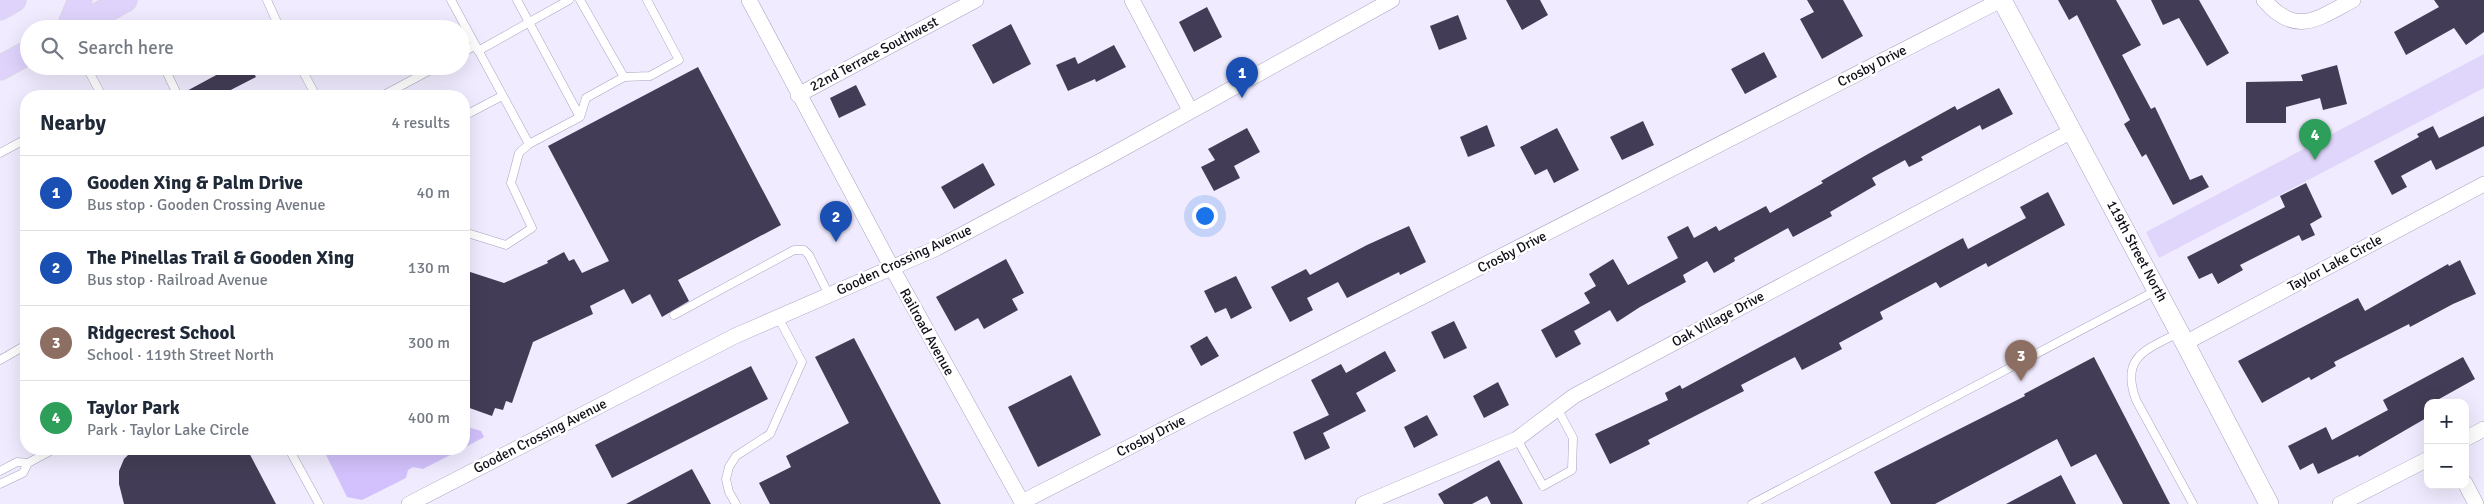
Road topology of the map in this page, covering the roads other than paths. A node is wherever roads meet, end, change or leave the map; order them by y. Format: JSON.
{"nodes":[{"id":1,"x":14,"y":0,"type":"edge"},
{"id":2,"x":80,"y":0,"type":"edge"},
{"id":3,"x":126,"y":0,"type":"edge"},
{"id":4,"x":267,"y":0,"type":"edge"},
{"id":5,"x":451,"y":0,"type":"edge"},
{"id":6,"x":516,"y":0,"type":"edge"},
{"id":7,"x":568,"y":0,"type":"edge"},
{"id":8,"x":580,"y":0,"type":"edge"},
{"id":9,"x":647,"y":0,"type":"edge"},
{"id":10,"x":748,"y":0,"type":"edge"},
{"id":11,"x":976,"y":0,"type":"edge"},
{"id":12,"x":1132,"y":0,"type":"edge"},
{"id":13,"x":2001,"y":0,"type":"edge"},
{"id":14,"x":2264,"y":0,"type":"edge"},
{"id":15,"x":2353,"y":0,"type":"edge"},
{"id":16,"x":1384,"y":2,"type":"edge"},
{"id":17,"x":0,"y":8,"type":"edge"},
{"id":18,"x":73,"y":20,"type":"edge"},
{"id":19,"x":87,"y":20,"type":"edge"},
{"id":20,"x":276,"y":20,"type":"edge"},
{"id":21,"x":462,"y":20,"type":"edge"},
{"id":22,"x":528,"y":22,"type":"junction"},
{"id":23,"x":470,"y":35,"type":"edge"},
{"id":24,"x":477,"y":48,"type":"junction"},
{"id":25,"x":470,"y":50,"type":"edge"},
{"id":26,"x":20,"y":57,"type":"edge"},
{"id":27,"x":0,"y":68,"type":"edge"},
{"id":28,"x":91,"y":75,"type":"edge"},
{"id":29,"x":168,"y":75,"type":"edge"},
{"id":30,"x":305,"y":75,"type":"edge"},
{"id":31,"x":421,"y":75,"type":"edge"},
{"id":32,"x":624,"y":77,"type":"junction"},
{"id":33,"x":99,"y":90,"type":"edge"},
{"id":34,"x":175,"y":90,"type":"edge"},
{"id":35,"x":313,"y":90,"type":"edge"},
{"id":36,"x":393,"y":90,"type":"edge"},
{"id":37,"x":798,"y":94,"type":"junction"},
{"id":38,"x":502,"y":96,"type":"junction"},
{"id":39,"x":1190,"y":110,"type":"junction"},
{"id":40,"x":470,"y":113,"type":"edge"},
{"id":41,"x":580,"y":117,"type":"junction"},
{"id":42,"x":2072,"y":131,"type":"junction"},
{"id":43,"x":20,"y":142,"type":"edge"},
{"id":44,"x":529,"y":144,"type":"junction"},
{"id":45,"x":0,"y":153,"type":"edge"},
{"id":46,"x":2484,"y":184,"type":"edge"},
{"id":47,"x":470,"y":234,"type":"edge"},
{"id":48,"x":892,"y":268,"type":"junction"},
{"id":49,"x":2157,"y":290,"type":"junction"},
{"id":50,"x":829,"y":295,"type":"junction"},
{"id":51,"x":674,"y":314,"type":"dead end"},
{"id":52,"x":778,"y":317,"type":"junction"},
{"id":53,"x":2183,"y":337,"type":"junction"},
{"id":54,"x":20,"y":349,"type":"edge"},
{"id":55,"x":0,"y":360,"type":"edge"},
{"id":56,"x":1558,"y":408,"type":"junction"},
{"id":57,"x":2484,"y":428,"type":"edge"},
{"id":58,"x":2469,"y":437,"type":"edge"},
{"id":59,"x":1517,"y":439,"type":"junction"},
{"id":60,"x":43,"y":455,"type":"edge"},
{"id":61,"x":292,"y":455,"type":"edge"},
{"id":62,"x":2424,"y":460,"type":"edge"},
{"id":63,"x":28,"y":463,"type":"junction"},
{"id":64,"x":0,"y":471,"type":"edge"},
{"id":65,"x":0,"y":484,"type":"edge"},
{"id":66,"x":2468,"y":489,"type":"edge"},
{"id":67,"x":1022,"y":503,"type":"edge"},
{"id":68,"x":318,"y":504,"type":"edge"},
{"id":69,"x":408,"y":504,"type":"edge"},
{"id":70,"x":736,"y":504,"type":"edge"},
{"id":71,"x":1363,"y":504,"type":"edge"},
{"id":72,"x":1752,"y":504,"type":"edge"},
{"id":73,"x":2194,"y":504,"type":"edge"},
{"id":74,"x":2269,"y":504,"type":"edge"},
{"id":75,"x":2340,"y":504,"type":"edge"},
{"id":76,"x":2476,"y":504,"type":"edge"}],
"edges":[{"from":1,"to":17,"type":"main road"},
{"from":2,"to":18,"type":"main road"},
{"from":3,"to":19,"type":"main road"},
{"from":4,"to":20,"type":"lane"},
{"from":5,"to":21,"type":"lane"},
{"from":6,"to":22,"type":"lane"},
{"from":7,"to":22,"type":"lane"},
{"from":8,"to":32,"type":"lane"},
{"from":9,"to":32,"type":"lane"},
{"from":10,"to":37,"type":"street","name":"Railroad Avenue"},
{"from":11,"to":37,"type":"street","name":"22nd Terrace Southwest"},
{"from":12,"to":39,"type":"street"},
{"from":13,"to":42,"type":"street","name":"119th Street North"},
{"from":13,"to":67,"type":"street","name":"Crosby Drive"},
{"from":14,"to":15,"type":"street"},
{"from":16,"to":39,"type":"street","name":"Gooden Crossing Avenue"},
{"from":22,"to":24,"type":"lane"},
{"from":22,"to":41,"type":"lane"},
{"from":23,"to":24,"type":"lane"},
{"from":24,"to":25,"type":"lane"},
{"from":24,"to":38,"type":"lane"},
{"from":26,"to":27,"type":"main road"},
{"from":28,"to":33,"type":"lane"},
{"from":29,"to":34,"type":"lane"},
{"from":30,"to":35,"type":"lane"},
{"from":31,"to":36,"type":"lane"},
{"from":32,"to":41,"type":"lane"},
{"from":37,"to":48,"type":"street","name":"Railroad Avenue"},
{"from":38,"to":40,"type":"lane"},
{"from":38,"to":44,"type":"lane"},
{"from":39,"to":48,"type":"street","name":"Gooden Crossing Avenue"},
{"from":41,"to":44,"type":"lane"},
{"from":42,"to":49,"type":"street","name":"119th Street North"},
{"from":42,"to":56,"type":"street","name":"Oak Village Drive"},
{"from":43,"to":45,"type":"lane"},
{"from":44,"to":47,"type":"lane"},
{"from":46,"to":53,"type":"street","name":"Taylor Lake Circle"},
{"from":48,"to":50,"type":"street","name":"Gooden Crossing Avenue"},
{"from":48,"to":67,"type":"street","name":"Railroad Avenue"},
{"from":49,"to":53,"type":"street","name":"119th Street North"},
{"from":49,"to":72,"type":"lane"},
{"from":50,"to":51,"type":"lane"},
{"from":50,"to":52,"type":"street","name":"Gooden Crossing Avenue"},
{"from":52,"to":69,"type":"street","name":"Gooden Crossing Avenue"},
{"from":52,"to":70,"type":"lane"},
{"from":53,"to":73,"type":"lane"},
{"from":53,"to":74,"type":"street","name":"119th Street North"},
{"from":54,"to":55,"type":"lane"},
{"from":56,"to":59,"type":"street","name":"Oak Village Drive"},
{"from":56,"to":59,"type":"lane"},
{"from":57,"to":58,"type":"street"},
{"from":59,"to":71,"type":"street","name":"Oak Village Drive"},
{"from":60,"to":63,"type":"lane"},
{"from":61,"to":68,"type":"lane"},
{"from":62,"to":75,"type":"street"},
{"from":63,"to":64,"type":"lane"},
{"from":63,"to":65,"type":"lane"},
{"from":66,"to":76,"type":"street"}]}
